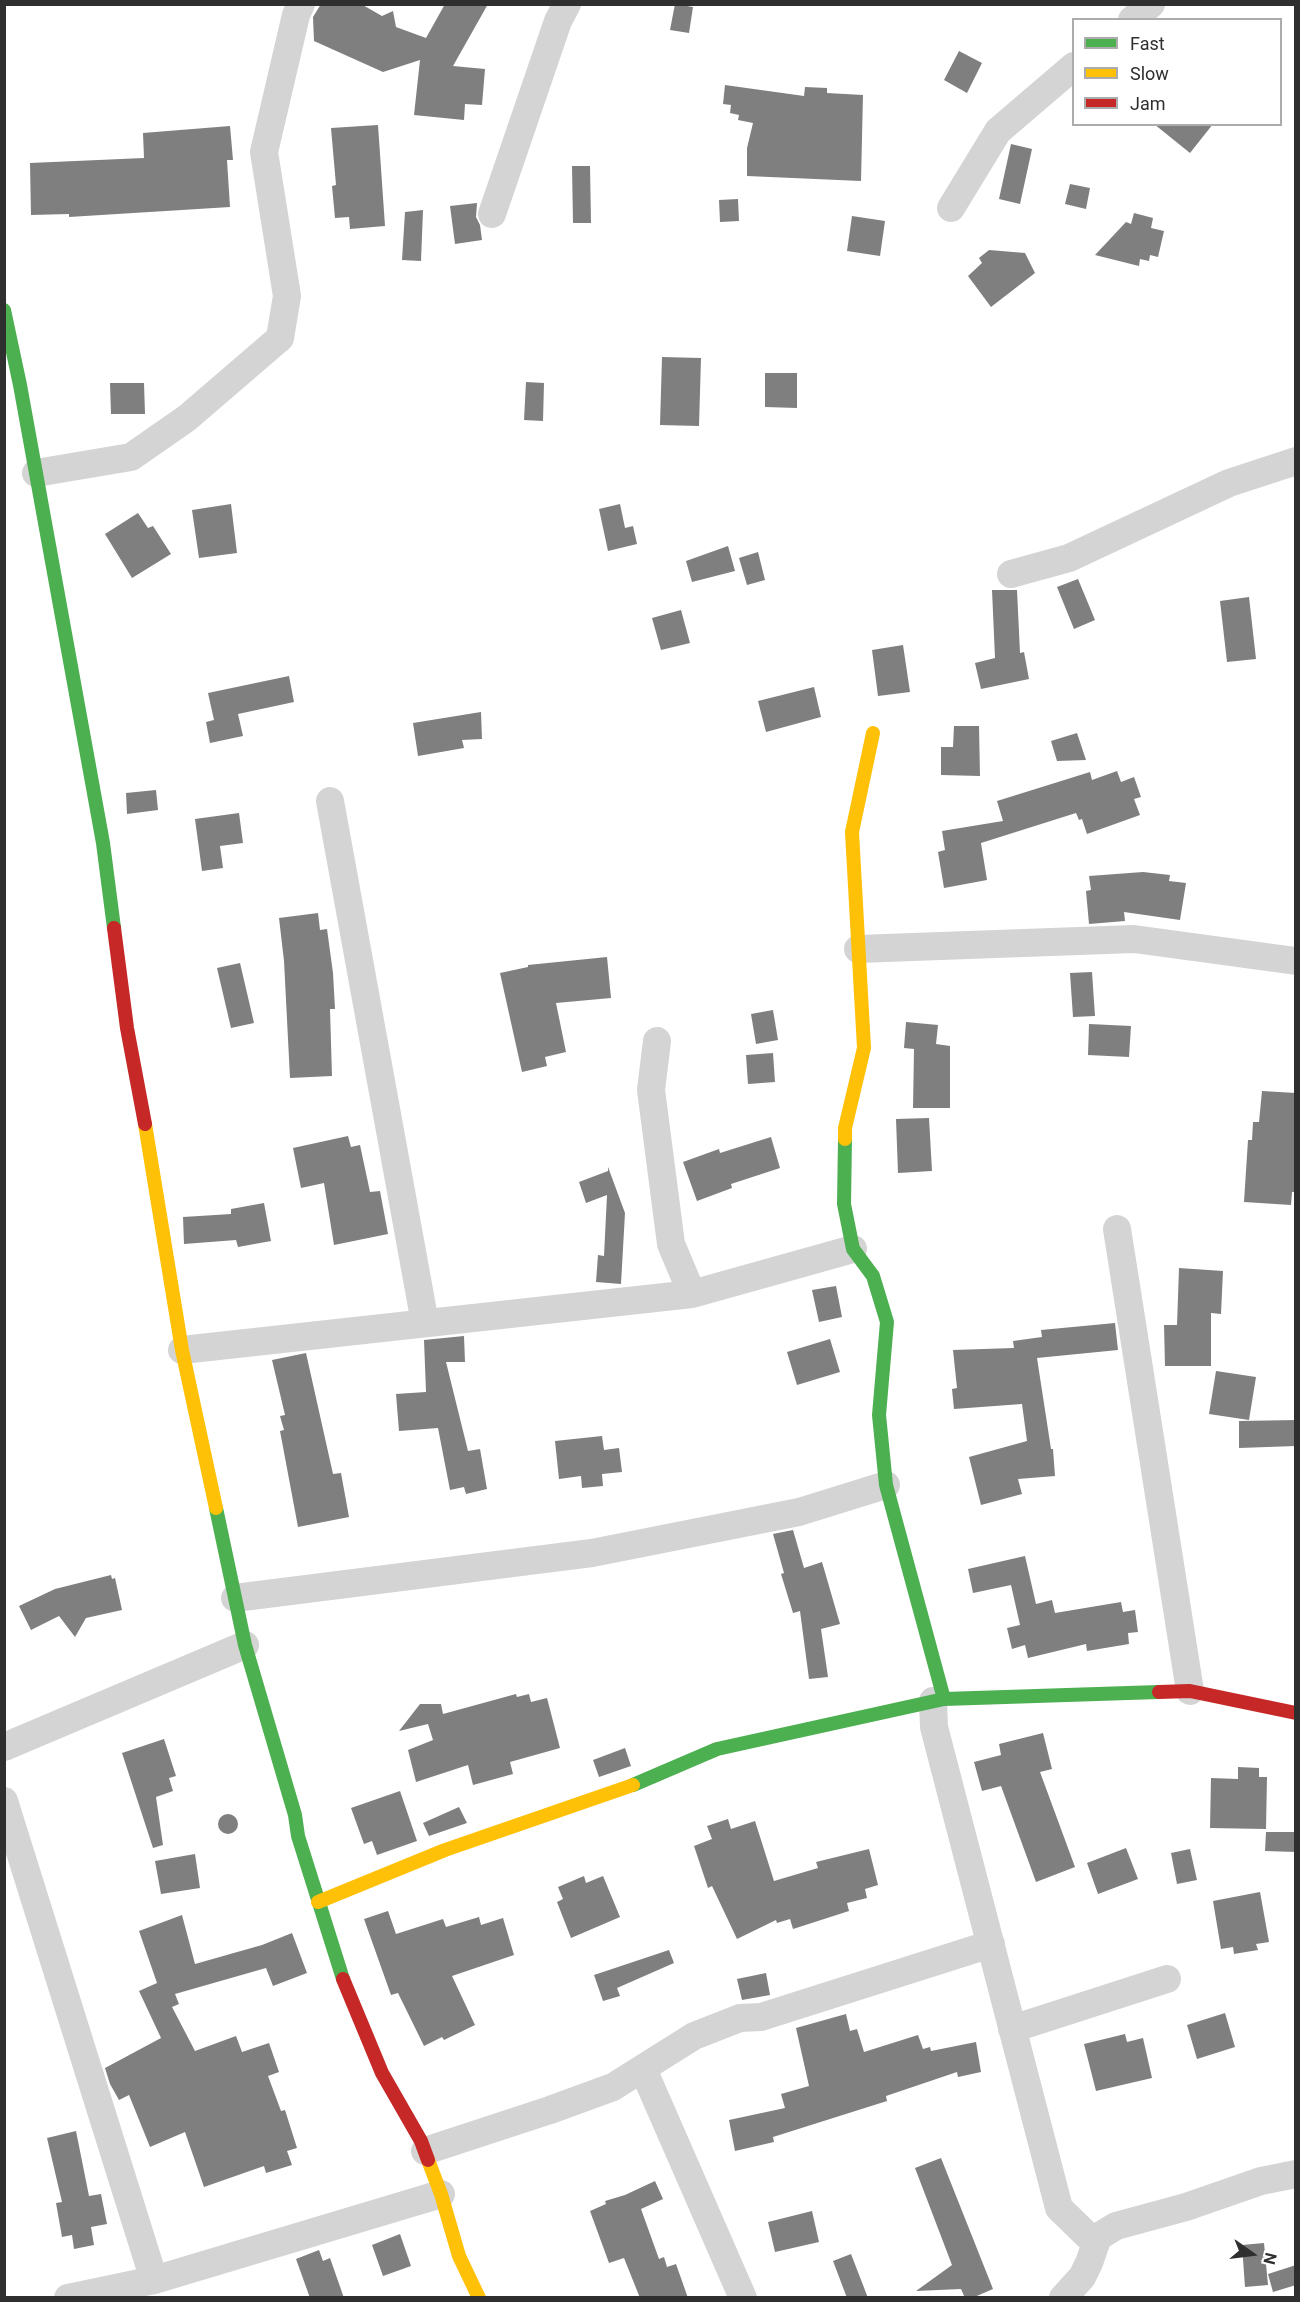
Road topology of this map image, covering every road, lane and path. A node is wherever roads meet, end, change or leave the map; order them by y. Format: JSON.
{"nodes":[{"id":1,"x":301,"y":4,"type":"edge"},
{"id":2,"x":567,"y":4,"type":"edge"},
{"id":3,"x":1151,"y":4,"type":"edge"},
{"id":4,"x":1134,"y":18,"type":"edge"},
{"id":5,"x":1072,"y":68,"type":"edge"},
{"id":6,"x":951,"y":208,"type":"dead end"},
{"id":7,"x":492,"y":214,"type":"dead end"},
{"id":8,"x":6,"y":327,"type":"edge"},
{"id":9,"x":1296,"y":461,"type":"edge"},
{"id":10,"x":36,"y":473,"type":"junction"},
{"id":11,"x":1011,"y":574,"type":"dead end"},
{"id":12,"x":873,"y":733,"type":"dead end"},
{"id":13,"x":330,"y":801,"type":"dead end"},
{"id":14,"x":858,"y":949,"type":"junction"},
{"id":15,"x":1296,"y":961,"type":"edge"},
{"id":16,"x":657,"y":1041,"type":"dead end"},
{"id":17,"x":1117,"y":1228,"type":"dead end"},
{"id":18,"x":853,"y":1249,"type":"junction"},
{"id":19,"x":692,"y":1294,"type":"junction"},
{"id":20,"x":425,"y":1323,"type":"junction"},
{"id":21,"x":182,"y":1350,"type":"junction"},
{"id":22,"x":886,"y":1485,"type":"junction"},
{"id":23,"x":236,"y":1598,"type":"junction"},
{"id":24,"x":245,"y":1645,"type":"junction"},
{"id":25,"x":1190,"y":1691,"type":"junction"},
{"id":26,"x":939,"y":1700,"type":"junction"},
{"id":27,"x":1296,"y":1713,"type":"edge"},
{"id":28,"x":4,"y":1747,"type":"edge"},
{"id":29,"x":4,"y":1801,"type":"edge"},
{"id":30,"x":318,"y":1902,"type":"junction"},
{"id":31,"x":991,"y":1944,"type":"junction"},
{"id":32,"x":1167,"y":1979,"type":"dead end"},
{"id":33,"x":1012,"y":2029,"type":"junction"},
{"id":34,"x":643,"y":2069,"type":"junction"},
{"id":35,"x":424,"y":2151,"type":"junction"},
{"id":36,"x":1296,"y":2174,"type":"edge"},
{"id":37,"x":441,"y":2194,"type":"junction"},
{"id":38,"x":1095,"y":2243,"type":"junction"},
{"id":39,"x":154,"y":2280,"type":"junction"},
{"id":40,"x":68,"y":2298,"type":"edge"},
{"id":41,"x":479,"y":2298,"type":"edge"},
{"id":42,"x":743,"y":2298,"type":"edge"},
{"id":43,"x":1063,"y":2298,"type":"edge"}],
"edges":[{"from":1,"to":10,"type":"street"},
{"from":2,"to":7,"type":"street"},
{"from":3,"to":4,"type":"street"},
{"from":5,"to":6,"type":"street"},
{"from":8,"to":10,"type":"street"},
{"from":9,"to":11,"type":"street"},
{"from":10,"to":21,"type":"street"},
{"from":12,"to":14,"type":"street"},
{"from":13,"to":20,"type":"street"},
{"from":14,"to":15,"type":"street"},
{"from":14,"to":18,"type":"street"},
{"from":16,"to":19,"type":"street"},
{"from":17,"to":25,"type":"street"},
{"from":18,"to":19,"type":"street"},
{"from":18,"to":22,"type":"street"},
{"from":19,"to":20,"type":"street"},
{"from":20,"to":21,"type":"street"},
{"from":21,"to":23,"type":"street"},
{"from":22,"to":23,"type":"street"},
{"from":22,"to":26,"type":"street"},
{"from":23,"to":24,"type":"street"},
{"from":24,"to":28,"type":"street"},
{"from":24,"to":30,"type":"street"},
{"from":25,"to":26,"type":"street"},
{"from":25,"to":27,"type":"street"},
{"from":26,"to":30,"type":"street"},
{"from":26,"to":31,"type":"street"},
{"from":29,"to":39,"type":"street"},
{"from":30,"to":35,"type":"street"},
{"from":31,"to":33,"type":"street"},
{"from":31,"to":34,"type":"street"},
{"from":32,"to":33,"type":"street"},
{"from":33,"to":38,"type":"street"},
{"from":34,"to":35,"type":"street"},
{"from":34,"to":42,"type":"street"},
{"from":35,"to":37,"type":"street"},
{"from":36,"to":38,"type":"street"},
{"from":37,"to":39,"type":"street"},
{"from":37,"to":41,"type":"street"},
{"from":38,"to":43,"type":"street"},
{"from":39,"to":40,"type":"street"}]}
